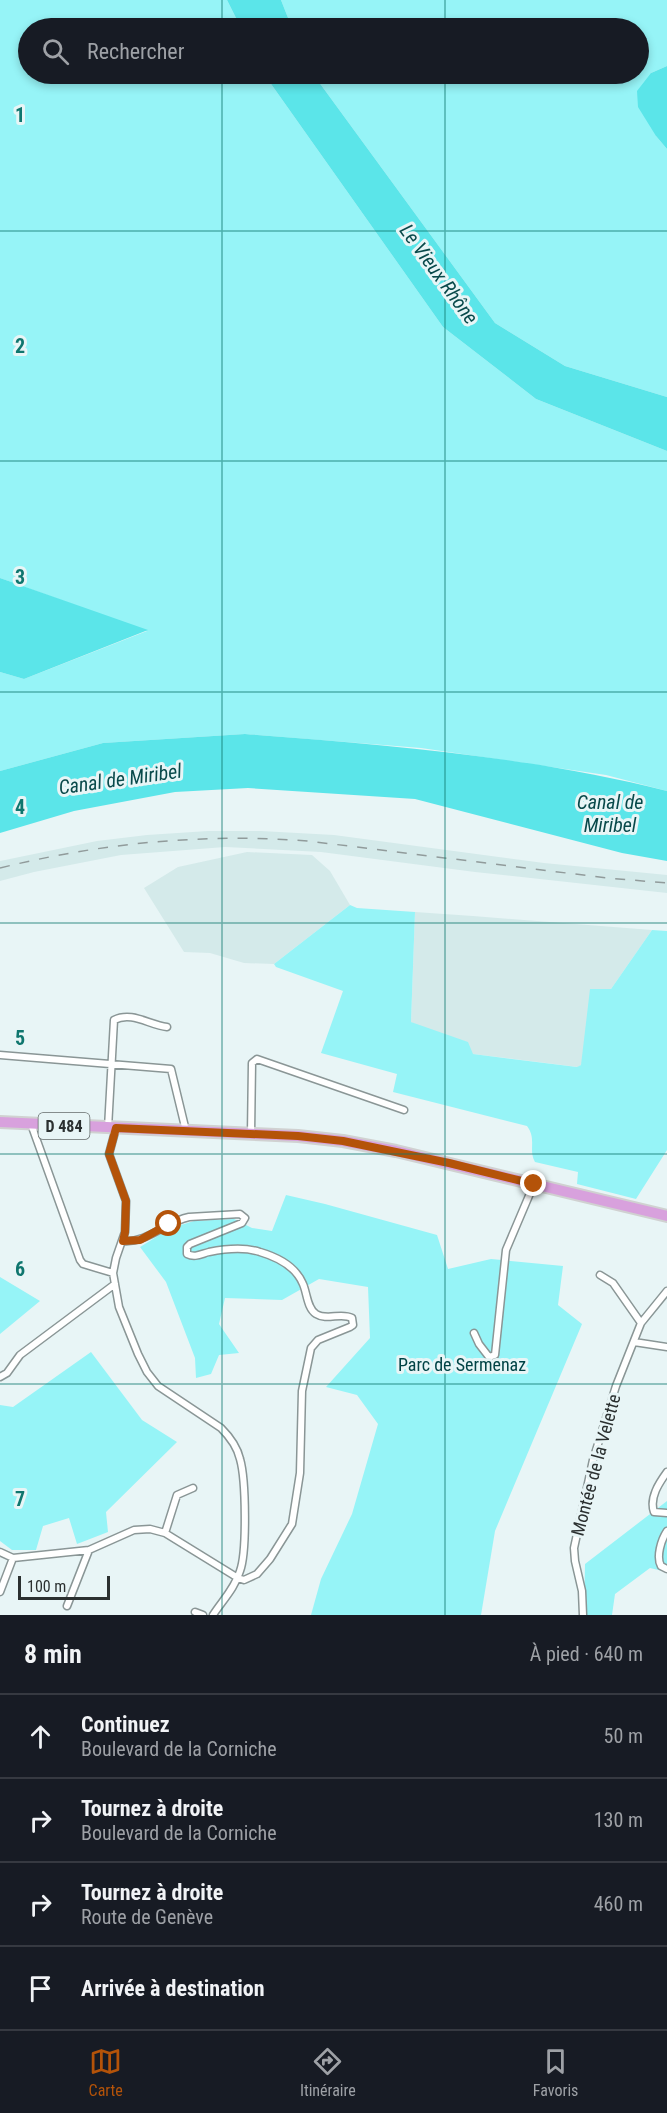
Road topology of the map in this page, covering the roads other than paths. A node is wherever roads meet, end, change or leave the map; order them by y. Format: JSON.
{"nodes":[{"id":1,"x":167,"y":1027,"type":"dead end"},
{"id":2,"x":0,"y":1055,"type":"edge"},
{"id":3,"x":111,"y":1064,"type":"junction"},
{"id":4,"x":404,"y":1110,"type":"dead end"},
{"id":5,"x":0,"y":1122,"type":"edge"},
{"id":6,"x":31,"y":1124,"type":"junction"},
{"id":7,"x":112,"y":1128,"type":"junction"},
{"id":8,"x":186,"y":1131,"type":"junction"},
{"id":9,"x":251,"y":1134,"type":"junction"},
{"id":10,"x":534,"y":1184,"type":"junction"},
{"id":11,"x":667,"y":1216,"type":"edge"},
{"id":12,"x":123,"y":1241,"type":"junction"},
{"id":13,"x":113,"y":1273,"type":"junction"},
{"id":14,"x":600,"y":1275,"type":"dead end"},
{"id":15,"x":115,"y":1284,"type":"junction"},
{"id":16,"x":667,"y":1291,"type":"edge"},
{"id":17,"x":641,"y":1323,"type":"junction"},
{"id":18,"x":474,"y":1333,"type":"dead end"},
{"id":19,"x":634,"y":1342,"type":"junction"},
{"id":20,"x":667,"y":1347,"type":"edge"},
{"id":21,"x":0,"y":1377,"type":"edge"},
{"id":22,"x":667,"y":1473,"type":"edge"},
{"id":23,"x":193,"y":1488,"type":"dead end"},
{"id":24,"x":667,"y":1513,"type":"edge"},
{"id":25,"x":667,"y":1532,"type":"edge"},
{"id":26,"x":165,"y":1533,"type":"junction"},
{"id":27,"x":89,"y":1550,"type":"junction"},
{"id":28,"x":0,"y":1552,"type":"edge"},
{"id":29,"x":13,"y":1558,"type":"junction"},
{"id":30,"x":667,"y":1569,"type":"edge"},
{"id":31,"x":238,"y":1578,"type":"junction"},
{"id":32,"x":0,"y":1592,"type":"edge"},
{"id":33,"x":67,"y":1606,"type":"dead end"},
{"id":34,"x":195,"y":1612,"type":"dead end"},
{"id":35,"x":204,"y":1615,"type":"edge"},
{"id":36,"x":213,"y":1615,"type":"edge"},
{"id":37,"x":583,"y":1615,"type":"edge"}],
"edges":[{"from":1,"to":3,"type":"street"},
{"from":2,"to":3,"type":"street"},
{"from":3,"to":7,"type":"street"},
{"from":3,"to":8,"type":"street"},
{"from":4,"to":9,"type":"street"},
{"from":5,"to":6,"type":"main road","number":"D 484"},
{"from":6,"to":7,"type":"main road","number":"D 484"},
{"from":6,"to":13,"type":"street"},
{"from":7,"to":8,"type":"main road","number":"D 484"},
{"from":7,"to":12,"type":"street"},
{"from":8,"to":9,"type":"main road","number":"D 484"},
{"from":9,"to":10,"type":"main road","number":"D 484"},
{"from":10,"to":11,"type":"main road","number":"D 484"},
{"from":10,"to":18,"type":"street"},
{"from":12,"to":13,"type":"street"},
{"from":12,"to":31,"type":"street"},
{"from":13,"to":15,"type":"street"},
{"from":14,"to":17,"type":"street"},
{"from":15,"to":21,"type":"street"},
{"from":15,"to":31,"type":"street"},
{"from":16,"to":17,"type":"street","name":"Montée de la Velette"},
{"from":17,"to":19,"type":"street","name":"Montée de la Velette"},
{"from":19,"to":20,"type":"street"},
{"from":19,"to":37,"type":"street","name":"Montée de la Velette"},
{"from":22,"to":24,"type":"street"},
{"from":23,"to":26,"type":"street"},
{"from":25,"to":30,"type":"street"},
{"from":26,"to":27,"type":"street"},
{"from":26,"to":31,"type":"street"},
{"from":27,"to":29,"type":"street"},
{"from":27,"to":33,"type":"street"},
{"from":28,"to":29,"type":"street"},
{"from":29,"to":32,"type":"street"},
{"from":31,"to":36,"type":"street"},
{"from":34,"to":35,"type":"street"}]}
